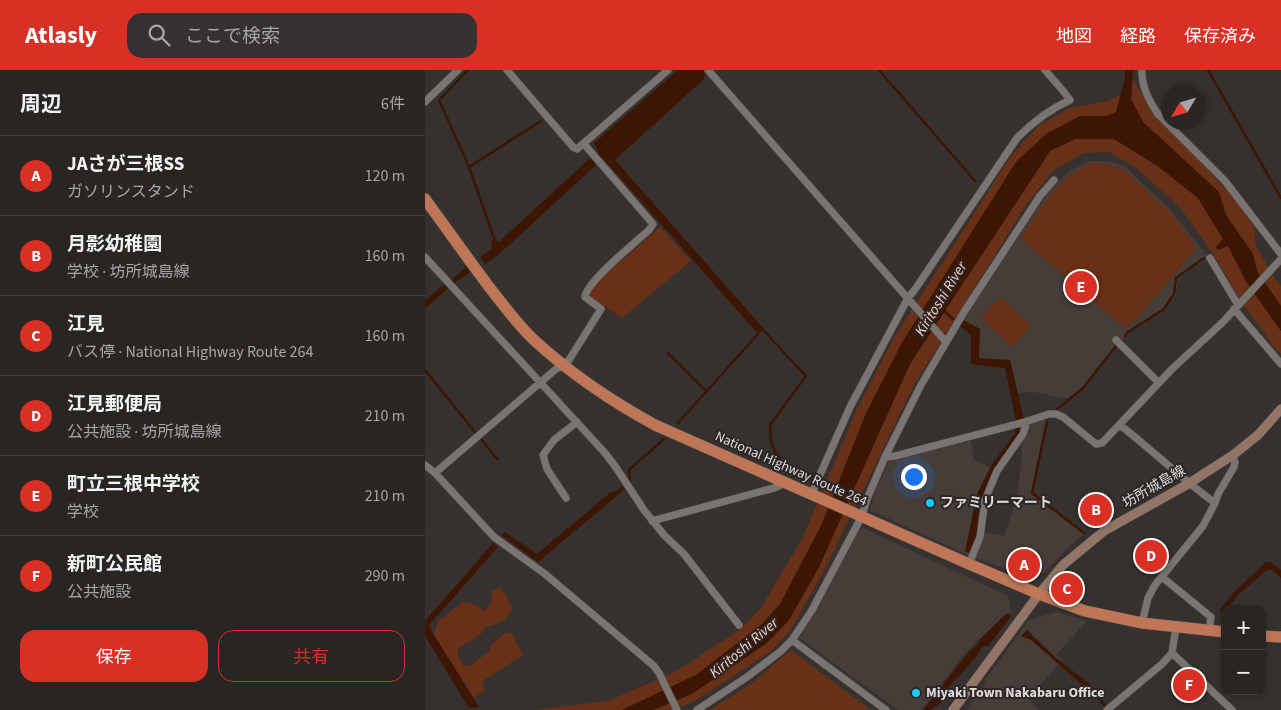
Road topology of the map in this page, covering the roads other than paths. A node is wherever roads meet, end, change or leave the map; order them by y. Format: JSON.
{"nodes":[{"id":1,"x":458,"y":70,"type":"edge"},
{"id":2,"x":507,"y":70,"type":"edge"},
{"id":3,"x":668,"y":70,"type":"edge"},
{"id":4,"x":1045,"y":70,"type":"edge"},
{"id":5,"x":1142,"y":70,"type":"edge"},
{"id":6,"x":710,"y":72,"type":"edge"},
{"id":7,"x":426,"y":99,"type":"edge"},
{"id":8,"x":584,"y":144,"type":"junction"},
{"id":9,"x":1054,"y":180,"type":"dead end"},
{"id":10,"x":425,"y":199,"type":"edge"},
{"id":11,"x":1281,"y":254,"type":"edge"},
{"id":12,"x":425,"y":257,"type":"edge"},
{"id":13,"x":1211,"y":258,"type":"dead end"},
{"id":14,"x":1281,"y":259,"type":"edge"},
{"id":15,"x":909,"y":299,"type":"junction"},
{"id":16,"x":1237,"y":305,"type":"junction"},
{"id":17,"x":945,"y":340,"type":"junction"},
{"id":18,"x":1116,"y":340,"type":"dead end"},
{"id":19,"x":1281,"y":364,"type":"edge"},
{"id":20,"x":563,"y":366,"type":"junction"},
{"id":21,"x":541,"y":382,"type":"junction"},
{"id":22,"x":1159,"y":383,"type":"junction"},
{"id":23,"x":1281,"y":409,"type":"edge"},
{"id":24,"x":577,"y":422,"type":"junction"},
{"id":25,"x":1026,"y":422,"type":"junction"},
{"id":26,"x":1120,"y":424,"type":"junction"},
{"id":27,"x":1233,"y":456,"type":"junction"},
{"id":28,"x":885,"y":457,"type":"junction"},
{"id":29,"x":425,"y":466,"type":"edge"},
{"id":30,"x":435,"y":473,"type":"junction"},
{"id":31,"x":783,"y":484,"type":"junction"},
{"id":32,"x":1188,"y":484,"type":"junction"},
{"id":33,"x":811,"y":495,"type":"junction"},
{"id":34,"x":566,"y":498,"type":"dead end"},
{"id":35,"x":1215,"y":503,"type":"junction"},
{"id":36,"x":860,"y":515,"type":"junction"},
{"id":37,"x":652,"y":521,"type":"junction"},
{"id":38,"x":969,"y":564,"type":"junction"},
{"id":39,"x":1161,"y":577,"type":"junction"},
{"id":40,"x":1039,"y":594,"type":"junction"},
{"id":41,"x":1142,"y":623,"type":"junction"},
{"id":42,"x":739,"y":626,"type":"dead end"},
{"id":43,"x":1176,"y":627,"type":"junction"},
{"id":44,"x":1209,"y":631,"type":"junction"},
{"id":45,"x":1221,"y":632,"type":"edge"},
{"id":46,"x":1266,"y":636,"type":"edge"},
{"id":47,"x":1281,"y":637,"type":"edge"},
{"id":48,"x":792,"y":640,"type":"junction"},
{"id":49,"x":1173,"y":653,"type":"junction"},
{"id":50,"x":1109,"y":708,"type":"edge"},
{"id":51,"x":677,"y":710,"type":"edge"},
{"id":52,"x":697,"y":710,"type":"edge"},
{"id":53,"x":886,"y":710,"type":"edge"},
{"id":54,"x":953,"y":710,"type":"edge"},
{"id":55,"x":1233,"y":710,"type":"edge"}],
"edges":[{"from":1,"to":7,"type":"street"},
{"from":2,"to":8,"type":"street"},
{"from":3,"to":8,"type":"street"},
{"from":4,"to":15,"type":"street"},
{"from":5,"to":11,"type":"street"},
{"from":6,"to":15,"type":"street"},
{"from":8,"to":20,"type":"street"},
{"from":9,"to":17,"type":"street"},
{"from":10,"to":20,"type":"highway","name":"National Highway Route 264"},
{"from":12,"to":21,"type":"street"},
{"from":13,"to":16,"type":"street"},
{"from":14,"to":16,"type":"street"},
{"from":15,"to":17,"type":"street"},
{"from":15,"to":33,"type":"street"},
{"from":16,"to":19,"type":"street"},
{"from":16,"to":22,"type":"street"},
{"from":17,"to":28,"type":"street"},
{"from":18,"to":22,"type":"street"},
{"from":20,"to":21,"type":"street"},
{"from":20,"to":31,"type":"highway","name":"National Highway Route 264"},
{"from":21,"to":24,"type":"street"},
{"from":21,"to":30,"type":"street"},
{"from":22,"to":26,"type":"street"},
{"from":23,"to":27,"type":"main road","name":"坊所城島線"},
{"from":24,"to":34,"type":"street"},
{"from":24,"to":37,"type":"street"},
{"from":25,"to":26,"type":"street"},
{"from":25,"to":28,"type":"street"},
{"from":25,"to":38,"type":"street"},
{"from":26,"to":32,"type":"street"},
{"from":27,"to":32,"type":"main road","name":"坊所城島線"},
{"from":27,"to":35,"type":"street"},
{"from":28,"to":36,"type":"street"},
{"from":29,"to":30,"type":"street"},
{"from":30,"to":51,"type":"street"},
{"from":31,"to":33,"type":"highway","name":"National Highway Route 264"},
{"from":31,"to":37,"type":"street"},
{"from":32,"to":35,"type":"street"},
{"from":32,"to":40,"type":"main road","name":"坊所城島線"},
{"from":33,"to":36,"type":"highway","name":"National Highway Route 264"},
{"from":35,"to":39,"type":"street"},
{"from":36,"to":38,"type":"highway","name":"National Highway Route 264"},
{"from":36,"to":48,"type":"street"},
{"from":37,"to":42,"type":"street"},
{"from":38,"to":40,"type":"highway","name":"National Highway Route 264"},
{"from":39,"to":41,"type":"street"},
{"from":39,"to":44,"type":"street"},
{"from":40,"to":41,"type":"highway","name":"National Highway Route 264"},
{"from":40,"to":54,"type":"main road","name":"坊所城島線"},
{"from":41,"to":43,"type":"highway","name":"National Highway Route 264"},
{"from":43,"to":44,"type":"highway","name":"National Highway Route 264"},
{"from":43,"to":49,"type":"street"},
{"from":44,"to":45,"type":"highway","name":"National Highway Route 264"},
{"from":46,"to":47,"type":"highway"},
{"from":48,"to":52,"type":"street"},
{"from":48,"to":53,"type":"street"},
{"from":49,"to":50,"type":"street"},
{"from":49,"to":55,"type":"street"}]}
